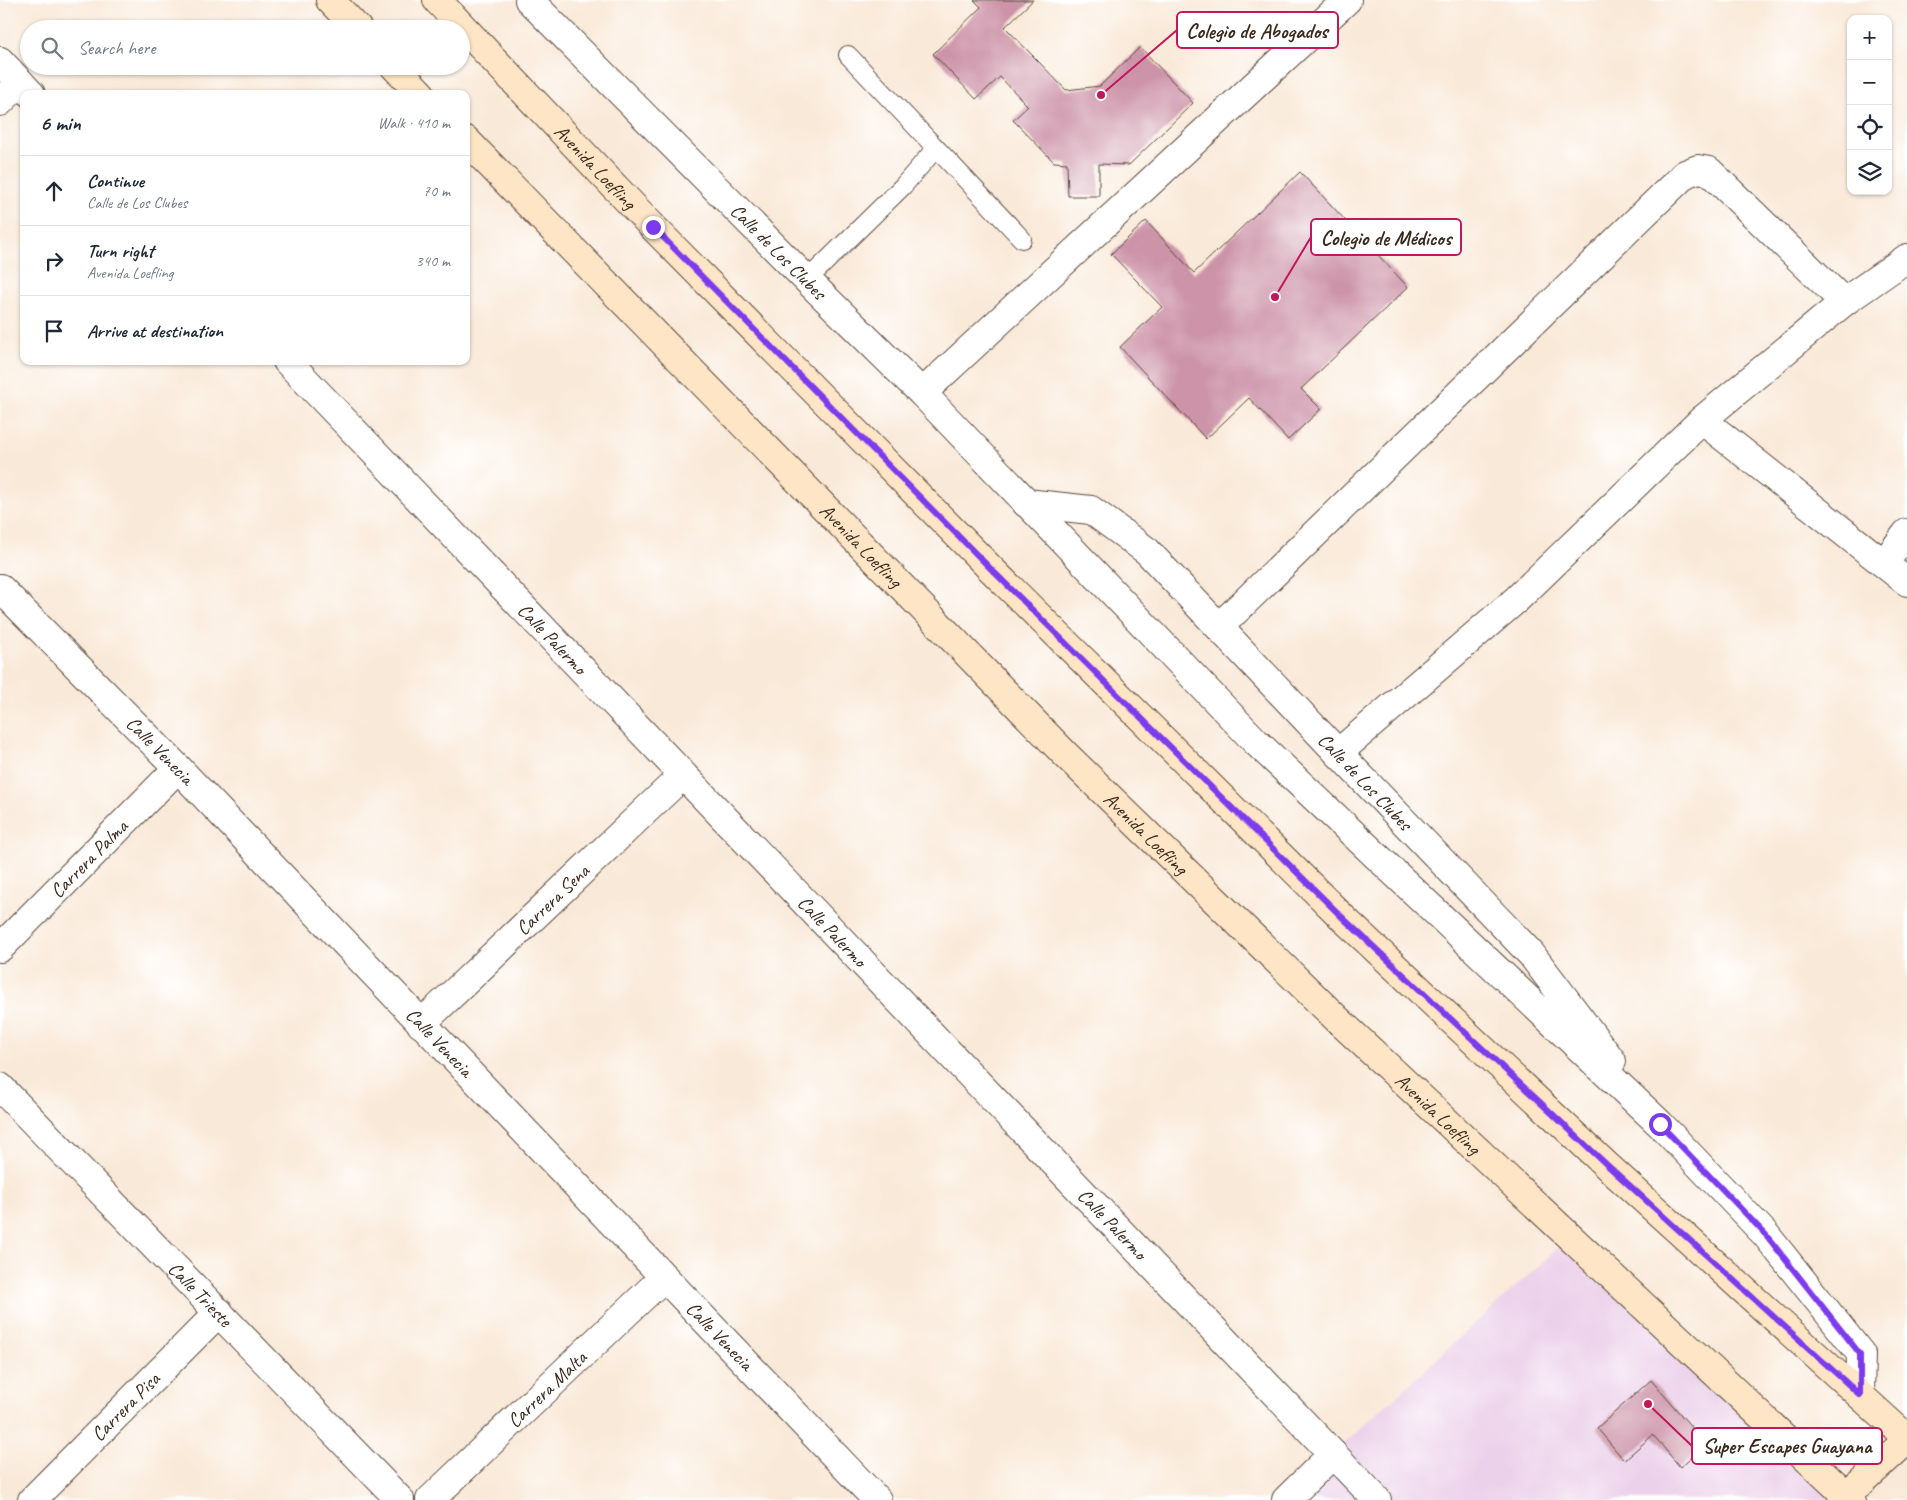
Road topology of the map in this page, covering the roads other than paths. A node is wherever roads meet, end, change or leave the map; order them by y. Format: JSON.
{"nodes":[{"id":1,"x":330,"y":0,"type":"edge"},
{"id":2,"x":437,"y":0,"type":"edge"},
{"id":3,"x":529,"y":0,"type":"edge"},
{"id":4,"x":547,"y":0,"type":"edge"},
{"id":5,"x":1347,"y":0,"type":"edge"},
{"id":6,"x":349,"y":20,"type":"edge"},
{"id":7,"x":456,"y":20,"type":"edge"},
{"id":8,"x":556,"y":28,"type":"junction"},
{"id":9,"x":470,"y":35,"type":"edge"},
{"id":10,"x":848,"y":55,"type":"dead end"},
{"id":11,"x":0,"y":61,"type":"edge"},
{"id":12,"x":403,"y":75,"type":"edge"},
{"id":13,"x":26,"y":88,"type":"edge"},
{"id":14,"x":417,"y":90,"type":"edge"},
{"id":15,"x":20,"y":91,"type":"edge"},
{"id":16,"x":0,"y":102,"type":"edge"},
{"id":17,"x":470,"y":144,"type":"edge"},
{"id":18,"x":936,"y":148,"type":"junction"},
{"id":19,"x":1022,"y":239,"type":"dead end"},
{"id":20,"x":1907,"y":258,"type":"edge"},
{"id":21,"x":806,"y":280,"type":"junction"},
{"id":22,"x":1844,"y":302,"type":"junction"},
{"id":23,"x":291,"y":365,"type":"edge"},
{"id":24,"x":922,"y":393,"type":"junction"},
{"id":25,"x":1702,"y":420,"type":"junction"},
{"id":26,"x":1026,"y":504,"type":"junction"},
{"id":27,"x":1907,"y":533,"type":"edge"},
{"id":28,"x":1884,"y":563,"type":"junction"},
{"id":29,"x":1907,"y":582,"type":"edge"},
{"id":30,"x":0,"y":588,"type":"edge"},
{"id":31,"x":1219,"y":627,"type":"junction"},
{"id":32,"x":1338,"y":754,"type":"junction"},
{"id":33,"x":178,"y":768,"type":"junction"},
{"id":34,"x":683,"y":775,"type":"junction"},
{"id":35,"x":0,"y":948,"type":"edge"},
{"id":36,"x":421,"y":1024,"type":"junction"},
{"id":37,"x":0,"y":1087,"type":"edge"},
{"id":38,"x":1660,"y":1124,"type":"junction"},
{"id":39,"x":664,"y":1277,"type":"junction"},
{"id":40,"x":218,"y":1312,"type":"junction"},
{"id":41,"x":1860,"y":1395,"type":"junction"},
{"id":42,"x":1907,"y":1439,"type":"edge"},
{"id":43,"x":1333,"y":1454,"type":"junction"},
{"id":44,"x":1846,"y":1499,"type":"edge"},
{"id":45,"x":32,"y":1500,"type":"edge"},
{"id":46,"x":400,"y":1500,"type":"edge"},
{"id":47,"x":430,"y":1500,"type":"edge"},
{"id":48,"x":877,"y":1500,"type":"edge"},
{"id":49,"x":1286,"y":1500,"type":"edge"},
{"id":50,"x":1377,"y":1500,"type":"edge"}],
"edges":[{"from":1,"to":6,"type":"street"},
{"from":2,"to":7,"type":"street","name":"Avenida Loefling"},
{"from":3,"to":8,"type":"street","name":"Calle de Los Clubes"},
{"from":4,"to":8,"type":"lane"},
{"from":5,"to":24,"type":"street"},
{"from":8,"to":21,"type":"street","name":"Calle de Los Clubes"},
{"from":9,"to":41,"type":"street","name":"Avenida Loefling"},
{"from":10,"to":18,"type":"lane"},
{"from":11,"to":13,"type":"street"},
{"from":12,"to":14,"type":"street"},
{"from":15,"to":16,"type":"street"},
{"from":17,"to":44,"type":"street","name":"Avenida Loefling"},
{"from":18,"to":19,"type":"lane"},
{"from":18,"to":21,"type":"lane"},
{"from":20,"to":22,"type":"street"},
{"from":21,"to":24,"type":"street","name":"Calle de Los Clubes"},
{"from":22,"to":25,"type":"street"},
{"from":22,"to":31,"type":"street"},
{"from":23,"to":34,"type":"street","name":"Calle Palermo"},
{"from":24,"to":26,"type":"street","name":"Calle de Los Clubes"},
{"from":25,"to":28,"type":"street"},
{"from":25,"to":32,"type":"street"},
{"from":26,"to":31,"type":"street","name":"Calle de Los Clubes"},
{"from":26,"to":38,"type":"street","name":"Calle de Los Clubes"},
{"from":27,"to":28,"type":"street"},
{"from":28,"to":29,"type":"street"},
{"from":30,"to":33,"type":"street","name":"Calle Venecia"},
{"from":31,"to":32,"type":"street","name":"Calle de Los Clubes"},
{"from":32,"to":38,"type":"street","name":"Calle de Los Clubes"},
{"from":33,"to":35,"type":"street","name":"Carrera Palma"},
{"from":33,"to":36,"type":"street","name":"Calle Venecia"},
{"from":34,"to":36,"type":"street","name":"Carrera Sena"},
{"from":34,"to":43,"type":"street","name":"Calle Palermo"},
{"from":36,"to":39,"type":"street","name":"Calle Venecia"},
{"from":37,"to":40,"type":"street","name":"Calle Trieste"},
{"from":38,"to":41,"type":"street","name":"Calle de Los Clubes"},
{"from":39,"to":47,"type":"street","name":"Carrera Malta"},
{"from":39,"to":48,"type":"street","name":"Calle Venecia"},
{"from":40,"to":45,"type":"street","name":"Carrera Pisa"},
{"from":40,"to":46,"type":"street","name":"Calle Trieste"},
{"from":41,"to":42,"type":"street","name":"Avenida Loefling"},
{"from":42,"to":44,"type":"street"},
{"from":43,"to":49,"type":"street"},
{"from":43,"to":50,"type":"street","name":"Calle Palermo"}]}
